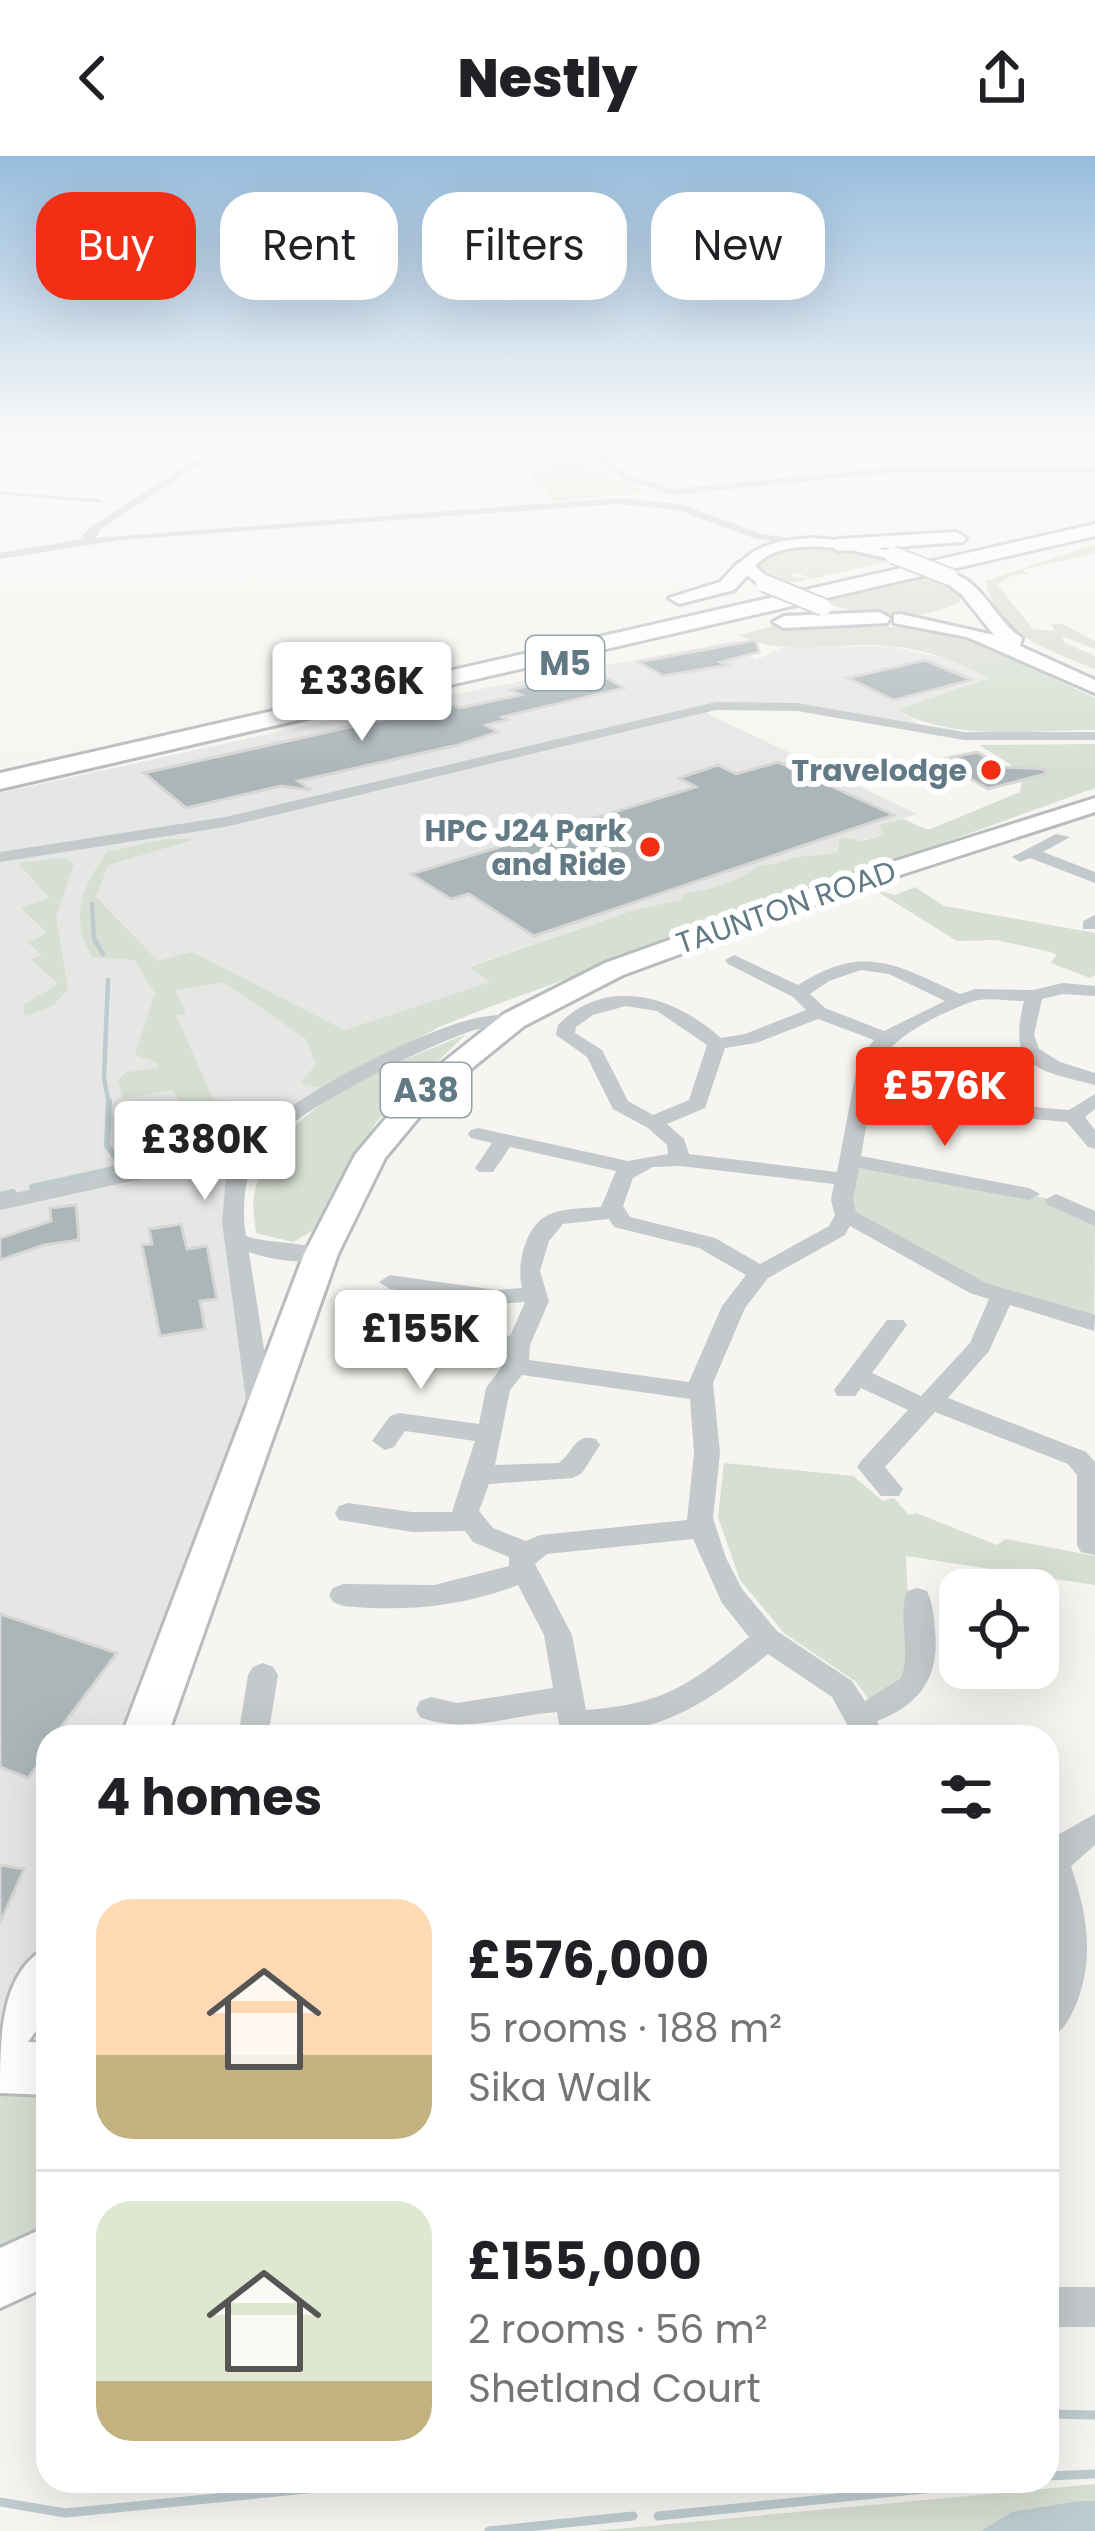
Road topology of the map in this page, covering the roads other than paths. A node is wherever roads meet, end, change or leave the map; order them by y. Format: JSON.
{"nodes":[{"id":1,"x":743,"y":552,"type":"edge"},
{"id":2,"x":765,"y":552,"type":"edge"},
{"id":3,"x":875,"y":552,"type":"edge"},
{"id":4,"x":962,"y":552,"type":"edge"},
{"id":5,"x":970,"y":552,"type":"edge"},
{"id":6,"x":1058,"y":552,"type":"edge"},
{"id":7,"x":745,"y":565,"type":"junction"},
{"id":8,"x":971,"y":593,"type":"junction"},
{"id":9,"x":649,"y":606,"type":"dead end"},
{"id":10,"x":608,"y":617,"type":"dead end"},
{"id":11,"x":890,"y":618,"type":"junction"},
{"id":12,"x":1095,"y":677,"type":"edge"},
{"id":13,"x":1095,"y":687,"type":"edge"},
{"id":14,"x":313,"y":697,"type":"junction"},
{"id":15,"x":254,"y":723,"type":"junction"},
{"id":16,"x":1092,"y":737,"type":"edge"},
{"id":17,"x":0,"y":768,"type":"edge"},
{"id":18,"x":0,"y":781,"type":"edge"},
{"id":19,"x":1079,"y":813,"type":"edge"},
{"id":20,"x":0,"y":857,"type":"edge"},
{"id":21,"x":1095,"y":878,"type":"edge"},
{"id":22,"x":734,"y":960,"type":"dead end"},
{"id":23,"x":1094,"y":986,"type":"edge"},
{"id":24,"x":799,"y":993,"type":"junction"},
{"id":25,"x":1034,"y":996,"type":"junction"},
{"id":26,"x":957,"y":1000,"type":"junction"},
{"id":27,"x":818,"y":1012,"type":"junction"},
{"id":28,"x":514,"y":1021,"type":"junction"},
{"id":29,"x":885,"y":1038,"type":"junction"},
{"id":30,"x":717,"y":1044,"type":"junction"},
{"id":31,"x":1095,"y":1079,"type":"edge"},
{"id":32,"x":866,"y":1080,"type":"junction"},
{"id":33,"x":1095,"y":1100,"type":"edge"},
{"id":34,"x":1073,"y":1116,"type":"junction"},
{"id":35,"x":655,"y":1124,"type":"junction"},
{"id":36,"x":478,"y":1134,"type":"dead end"},
{"id":37,"x":504,"y":1140,"type":"junction"},
{"id":38,"x":1095,"y":1143,"type":"edge"},
{"id":39,"x":679,"y":1160,"type":"junction"},
{"id":40,"x":635,"y":1166,"type":"junction"},
{"id":41,"x":486,"y":1168,"type":"dead end"},
{"id":42,"x":847,"y":1170,"type":"junction"},
{"id":43,"x":241,"y":1171,"type":"junction"},
{"id":44,"x":1029,"y":1194,"type":"dead end"},
{"id":45,"x":1056,"y":1200,"type":"dead end"},
{"id":46,"x":0,"y":1203,"type":"edge"},
{"id":47,"x":612,"y":1212,"type":"junction"},
{"id":48,"x":846,"y":1215,"type":"junction"},
{"id":49,"x":1095,"y":1219,"type":"edge"},
{"id":50,"x":235,"y":1240,"type":"junction"},
{"id":51,"x":321,"y":1254,"type":"junction"},
{"id":52,"x":760,"y":1273,"type":"junction"},
{"id":53,"x":390,"y":1282,"type":"dead end"},
{"id":54,"x":536,"y":1294,"type":"junction"},
{"id":55,"x":1002,"y":1297,"type":"junction"},
{"id":56,"x":1095,"y":1321,"type":"edge"},
{"id":57,"x":895,"y":1325,"type":"dead end"},
{"id":58,"x":385,"y":1335,"type":"dead end"},
{"id":59,"x":517,"y":1356,"type":"junction"},
{"id":60,"x":700,"y":1392,"type":"junction"},
{"id":61,"x":928,"y":1404,"type":"junction"},
{"id":62,"x":261,"y":1414,"type":"junction"},
{"id":63,"x":488,"y":1434,"type":"junction"},
{"id":64,"x":386,"y":1441,"type":"dead end"},
{"id":65,"x":587,"y":1444,"type":"dead end"},
{"id":66,"x":477,"y":1475,"type":"junction"},
{"id":67,"x":890,"y":1489,"type":"dead end"},
{"id":68,"x":348,"y":1513,"type":"dead end"},
{"id":69,"x":470,"y":1521,"type":"junction"},
{"id":70,"x":700,"y":1528,"type":"junction"},
{"id":71,"x":1095,"y":1546,"type":"edge"},
{"id":72,"x":524,"y":1563,"type":"junction"},
{"id":73,"x":344,"y":1595,"type":"dead end"},
{"id":74,"x":917,"y":1600,"type":"dead end"},
{"id":75,"x":767,"y":1639,"type":"junction"},
{"id":76,"x":263,"y":1675,"type":"dead end"},
{"id":77,"x":431,"y":1709,"type":"dead end"},
{"id":78,"x":574,"y":1720,"type":"edge"},
{"id":79,"x":148,"y":1725,"type":"edge"},
{"id":80,"x":255,"y":1725,"type":"edge"},
{"id":81,"x":864,"y":1725,"type":"edge"},
{"id":82,"x":866,"y":1725,"type":"edge"},
{"id":83,"x":1095,"y":1828,"type":"edge"},
{"id":84,"x":1059,"y":1853,"type":"edge"},
{"id":85,"x":1059,"y":1888,"type":"edge"},
{"id":86,"x":36,"y":1988,"type":"edge"},
{"id":87,"x":1059,"y":2006,"type":"edge"},
{"id":88,"x":0,"y":2038,"type":"edge"},
{"id":89,"x":0,"y":2067,"type":"edge"},
{"id":90,"x":36,"y":2068,"type":"edge"},
{"id":91,"x":1059,"y":2307,"type":"edge"},
{"id":92,"x":1095,"y":2307,"type":"edge"}],
"edges":[{"from":1,"to":7,"type":"street"},
{"from":2,"to":7,"type":"main road"},
{"from":3,"to":8,"type":"main road","bridge":true},
{"from":4,"to":14,"type":"highway","number":"M5"},
{"from":5,"to":15,"type":"highway","number":"M5"},
{"from":6,"to":8,"type":"highway"},
{"from":7,"to":9,"type":"highway","number":"M5"},
{"from":7,"to":11,"type":"main road","bridge":true},
{"from":8,"to":11,"type":"main road"},
{"from":8,"to":12,"type":"main road"},
{"from":10,"to":14,"type":"highway","number":"M5"},
{"from":11,"to":13,"type":"main road"},
{"from":11,"to":15,"type":"highway","number":"M5"},
{"from":14,"to":17,"type":"highway","number":"M5"},
{"from":15,"to":18,"type":"highway","number":"M5"},
{"from":16,"to":20,"type":"street"},
{"from":19,"to":21,"type":"street"},
{"from":19,"to":28,"type":"main road","name":"TAUNTON ROAD","number":"A38"},
{"from":22,"to":24,"type":"street"},
{"from":23,"to":25,"type":"street"},
{"from":24,"to":26,"type":"street"},
{"from":24,"to":27,"type":"street"},
{"from":25,"to":26,"type":"street"},
{"from":25,"to":31,"type":"street"},
{"from":26,"to":29,"type":"street"},
{"from":27,"to":29,"type":"street"},
{"from":27,"to":30,"type":"street"},
{"from":28,"to":43,"type":"street","name":"TAUNTON ROAD"},
{"from":28,"to":51,"type":"main road","name":"TAUNTON ROAD","number":"A38"},
{"from":29,"to":32,"type":"street"},
{"from":30,"to":35,"type":"street"},
{"from":30,"to":35,"type":"street"},
{"from":32,"to":34,"type":"street"},
{"from":32,"to":42,"type":"street"},
{"from":33,"to":34,"type":"street"},
{"from":34,"to":38,"type":"street"},
{"from":35,"to":39,"type":"street"},
{"from":36,"to":37,"type":"street"},
{"from":37,"to":40,"type":"street"},
{"from":37,"to":41,"type":"street"},
{"from":39,"to":40,"type":"street"},
{"from":39,"to":42,"type":"street"},
{"from":40,"to":47,"type":"street"},
{"from":42,"to":44,"type":"street"},
{"from":42,"to":48,"type":"street"},
{"from":43,"to":46,"type":"street"},
{"from":43,"to":50,"type":"street","name":"TAUNTON ROAD"},
{"from":45,"to":49,"type":"street"},
{"from":47,"to":52,"type":"street"},
{"from":47,"to":54,"type":"street"},
{"from":48,"to":52,"type":"street"},
{"from":48,"to":55,"type":"street"},
{"from":50,"to":51,"type":"street"},
{"from":50,"to":62,"type":"street","name":"TAUNTON ROAD"},
{"from":51,"to":62,"type":"main road","name":"TAUNTON ROAD","number":"A38"},
{"from":52,"to":60,"type":"street"},
{"from":53,"to":54,"type":"street"},
{"from":54,"to":59,"type":"street"},
{"from":55,"to":56,"type":"street"},
{"from":55,"to":61,"type":"street"},
{"from":57,"to":61,"type":"street"},
{"from":58,"to":59,"type":"street"},
{"from":59,"to":60,"type":"street"},
{"from":59,"to":63,"type":"street"},
{"from":60,"to":70,"type":"street"},
{"from":61,"to":67,"type":"street"},
{"from":61,"to":71,"type":"street"},
{"from":62,"to":79,"type":"main road","name":"TAUNTON ROAD","number":"A38"},
{"from":63,"to":64,"type":"street"},
{"from":63,"to":66,"type":"street"},
{"from":65,"to":66,"type":"street"},
{"from":66,"to":69,"type":"street"},
{"from":68,"to":69,"type":"street"},
{"from":69,"to":72,"type":"street"},
{"from":70,"to":72,"type":"street"},
{"from":70,"to":75,"type":"street"},
{"from":72,"to":73,"type":"street"},
{"from":72,"to":78,"type":"street"},
{"from":74,"to":82,"type":"street"},
{"from":75,"to":78,"type":"street"},
{"from":75,"to":81,"type":"street"},
{"from":76,"to":80,"type":"street"},
{"from":77,"to":78,"type":"street"},
{"from":83,"to":84,"type":"street"},
{"from":85,"to":87,"type":"street"},
{"from":86,"to":88,"type":"main road"},
{"from":89,"to":90,"type":"main road"},
{"from":91,"to":92,"type":"street"}]}
